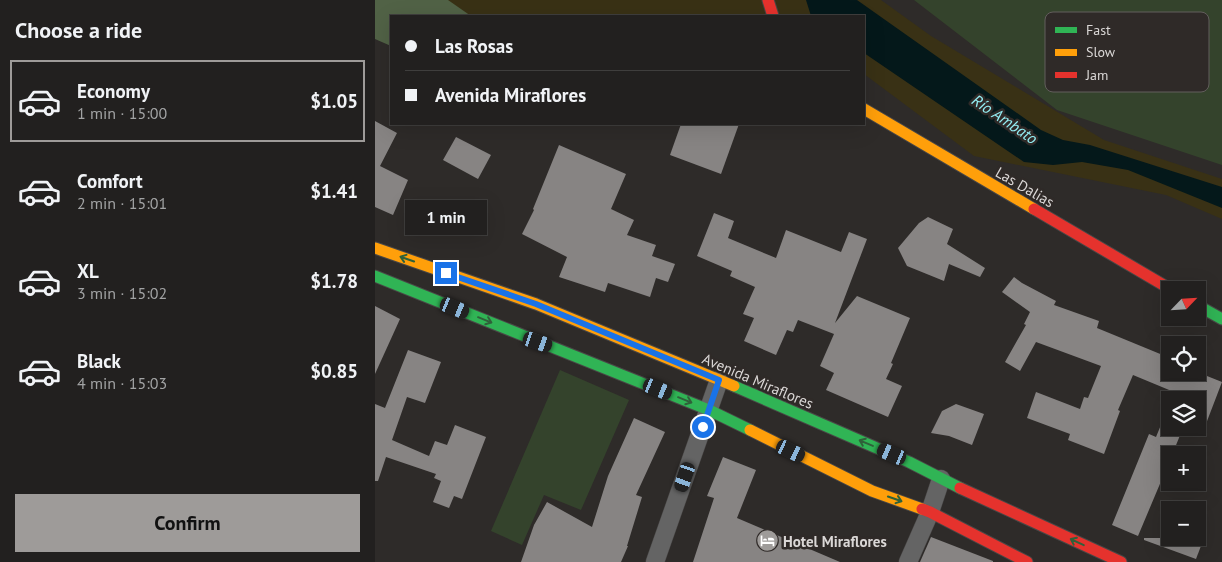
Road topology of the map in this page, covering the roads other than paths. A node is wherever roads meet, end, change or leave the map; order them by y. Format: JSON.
{"nodes":[{"id":1,"x":768,"y":1,"type":"edge"},
{"id":2,"x":773,"y":15,"type":"edge"},
{"id":3,"x":865,"y":110,"type":"edge"},
{"id":4,"x":375,"y":248,"type":"edge"},
{"id":5,"x":375,"y":276,"type":"edge"},
{"id":6,"x":1161,"y":284,"type":"edge"},
{"id":7,"x":1206,"y":310,"type":"edge"},
{"id":8,"x":1222,"y":319,"type":"edge"},
{"id":9,"x":719,"y":380,"type":"junction"},
{"id":10,"x":709,"y":410,"type":"junction"},
{"id":11,"x":941,"y":479,"type":"junction"},
{"id":12,"x":930,"y":512,"type":"junction"},
{"id":13,"x":655,"y":562,"type":"edge"},
{"id":14,"x":908,"y":562,"type":"edge"},
{"id":15,"x":1027,"y":562,"type":"edge"},
{"id":16,"x":1121,"y":562,"type":"edge"}],
"edges":[{"from":1,"to":2,"type":"main road"},
{"from":3,"to":6,"type":"main road","name":"Las Dalias"},
{"from":9,"to":4,"type":"main road","name":"Avenida Miraflores","one_way":true},
{"from":5,"to":10,"type":"main road","one_way":true},
{"from":7,"to":8,"type":"main road"},
{"from":9,"to":10,"type":"street"},
{"from":11,"to":9,"type":"main road","name":"Avenida Miraflores","one_way":true},
{"from":10,"to":12,"type":"main road","one_way":true},
{"from":10,"to":13,"type":"street"},
{"from":11,"to":12,"type":"street"},
{"from":16,"to":11,"type":"main road","name":"Avenida Miraflores","one_way":true},
{"from":12,"to":14,"type":"street"},
{"from":12,"to":15,"type":"main road"}]}
